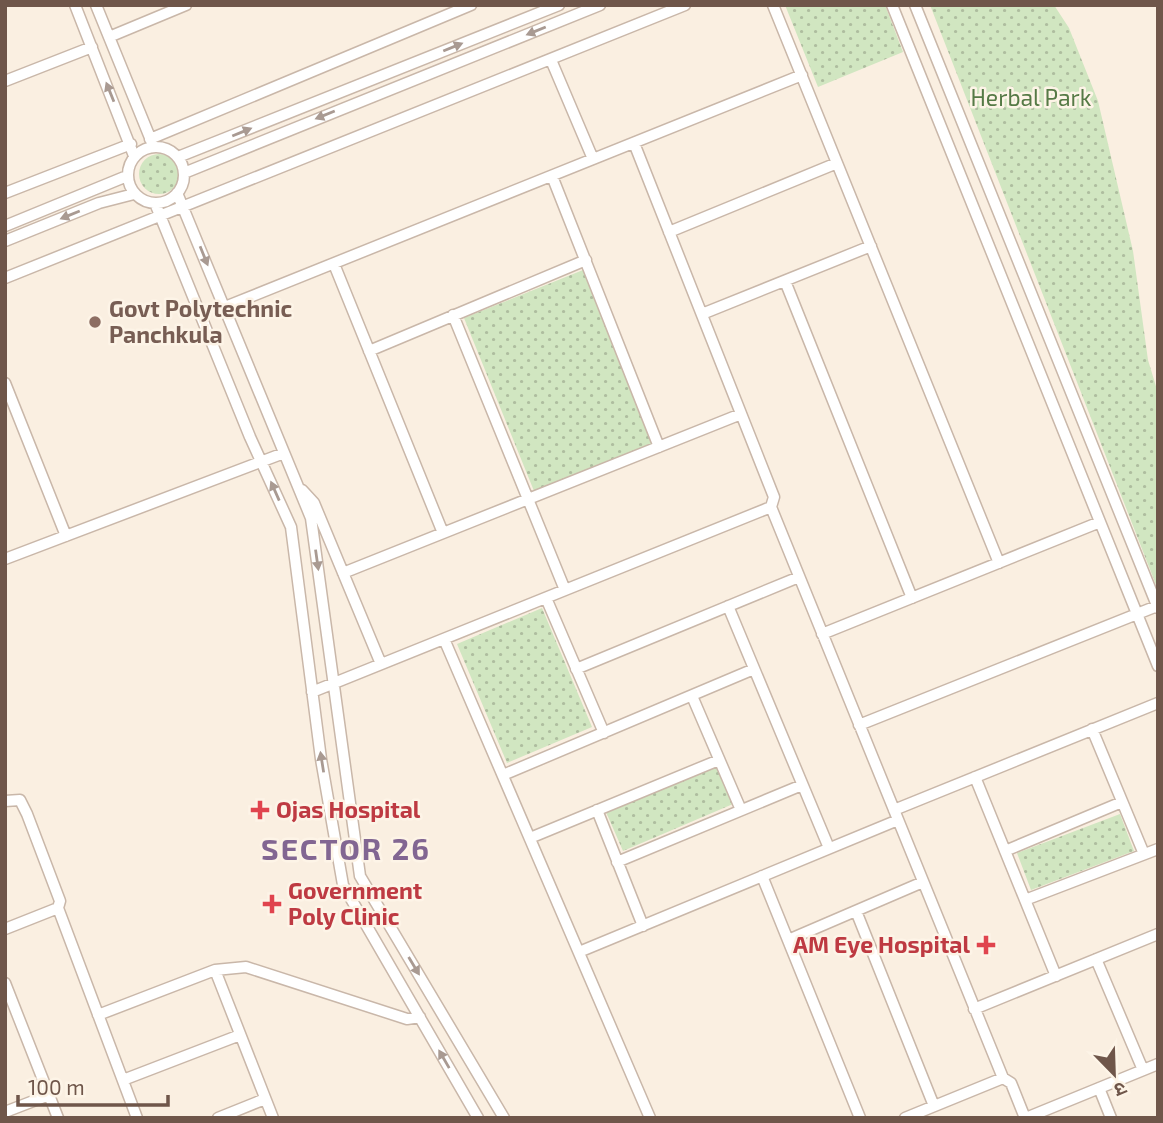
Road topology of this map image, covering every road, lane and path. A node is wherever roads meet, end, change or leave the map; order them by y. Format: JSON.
{"nodes":[{"id":1,"x":75,"y":5,"type":"edge"},
{"id":2,"x":96,"y":5,"type":"edge"},
{"id":3,"x":186,"y":5,"type":"edge"},
{"id":4,"x":471,"y":5,"type":"edge"},
{"id":5,"x":559,"y":5,"type":"edge"},
{"id":6,"x":600,"y":5,"type":"edge"},
{"id":7,"x":685,"y":5,"type":"edge"},
{"id":8,"x":774,"y":5,"type":"edge"},
{"id":9,"x":892,"y":5,"type":"edge"},
{"id":10,"x":915,"y":5,"type":"edge"},
{"id":11,"x":108,"y":37,"type":"junction"},
{"id":12,"x":92,"y":47,"type":"junction"},
{"id":13,"x":551,"y":60,"type":"junction"},
{"id":14,"x":802,"y":75,"type":"junction"},
{"id":15,"x":5,"y":81,"type":"edge"},
{"id":16,"x":152,"y":142,"type":"junction"},
{"id":17,"x":634,"y":143,"type":"junction"},
{"id":18,"x":131,"y":144,"type":"junction"},
{"id":19,"x":134,"y":156,"type":"junction"},
{"id":20,"x":178,"y":157,"type":"junction"},
{"id":21,"x":593,"y":159,"type":"junction"},
{"id":22,"x":837,"y":163,"type":"junction"},
{"id":23,"x":184,"y":173,"type":"junction"},
{"id":24,"x":127,"y":176,"type":"junction"},
{"id":25,"x":552,"y":176,"type":"junction"},
{"id":26,"x":5,"y":193,"type":"edge"},
{"id":27,"x":177,"y":193,"type":"junction"},
{"id":28,"x":134,"y":194,"type":"junction"},
{"id":29,"x":155,"y":203,"type":"junction"},
{"id":30,"x":183,"y":206,"type":"junction"},
{"id":31,"x":160,"y":216,"type":"junction"},
{"id":32,"x":5,"y":226,"type":"edge"},
{"id":33,"x":669,"y":232,"type":"junction"},
{"id":34,"x":5,"y":241,"type":"edge"},
{"id":35,"x":871,"y":246,"type":"junction"},
{"id":36,"x":586,"y":260,"type":"junction"},
{"id":37,"x":334,"y":264,"type":"junction"},
{"id":38,"x":5,"y":278,"type":"edge"},
{"id":39,"x":785,"y":281,"type":"junction"},
{"id":40,"x":225,"y":307,"type":"junction"},
{"id":41,"x":702,"y":314,"type":"junction"},
{"id":42,"x":453,"y":315,"type":"junction"},
{"id":43,"x":369,"y":351,"type":"junction"},
{"id":44,"x":5,"y":383,"type":"edge"},
{"id":45,"x":741,"y":414,"type":"junction"},
{"id":46,"x":660,"y":447,"type":"junction"},
{"id":47,"x":284,"y":453,"type":"junction"},
{"id":48,"x":262,"y":463,"type":"junction"},
{"id":49,"x":297,"y":485,"type":"junction"},
{"id":50,"x":528,"y":499,"type":"junction"},
{"id":51,"x":771,"y":507,"type":"junction"},
{"id":52,"x":1100,"y":522,"type":"junction"},
{"id":53,"x":443,"y":533,"type":"junction"},
{"id":54,"x":66,"y":536,"type":"junction"},
{"id":55,"x":5,"y":559,"type":"edge"},
{"id":56,"x":999,"y":563,"type":"junction"},
{"id":57,"x":343,"y":573,"type":"junction"},
{"id":58,"x":799,"y":577,"type":"junction"},
{"id":59,"x":565,"y":590,"type":"junction"},
{"id":60,"x":546,"y":598,"type":"junction"},
{"id":61,"x":912,"y":598,"type":"junction"},
{"id":62,"x":728,"y":607,"type":"junction"},
{"id":63,"x":1157,"y":607,"type":"edge"},
{"id":64,"x":1137,"y":614,"type":"junction"},
{"id":65,"x":822,"y":634,"type":"junction"},
{"id":66,"x":444,"y":639,"type":"junction"},
{"id":67,"x":381,"y":664,"type":"junction"},
{"id":68,"x":1158,"y":666,"type":"edge"},
{"id":69,"x":576,"y":669,"type":"junction"},
{"id":70,"x":754,"y":669,"type":"junction"},
{"id":71,"x":334,"y":683,"type":"junction"},
{"id":72,"x":312,"y":692,"type":"junction"},
{"id":73,"x":692,"y":696,"type":"junction"},
{"id":74,"x":1158,"y":703,"type":"edge"},
{"id":75,"x":859,"y":725,"type":"junction"},
{"id":76,"x":1092,"y":729,"type":"junction"},
{"id":77,"x":604,"y":733,"type":"junction"},
{"id":78,"x":719,"y":760,"type":"junction"},
{"id":79,"x":503,"y":775,"type":"junction"},
{"id":80,"x":975,"y":777,"type":"junction"},
{"id":81,"x":802,"y":785,"type":"junction"},
{"id":82,"x":5,"y":800,"type":"edge"},
{"id":83,"x":1122,"y":802,"type":"junction"},
{"id":84,"x":597,"y":810,"type":"junction"},
{"id":85,"x":741,"y":810,"type":"junction"},
{"id":86,"x":896,"y":815,"type":"junction"},
{"id":87,"x":530,"y":838,"type":"junction"},
{"id":88,"x":829,"y":848,"type":"junction"},
{"id":89,"x":1158,"y":849,"type":"edge"},
{"id":90,"x":1005,"y":851,"type":"junction"},
{"id":91,"x":1144,"y":854,"type":"junction"},
{"id":92,"x":617,"y":862,"type":"junction"},
{"id":93,"x":762,"y":876,"type":"junction"},
{"id":94,"x":923,"y":882,"type":"junction"},
{"id":95,"x":1025,"y":901,"type":"junction"},
{"id":96,"x":58,"y":908,"type":"junction"},
{"id":97,"x":856,"y":911,"type":"junction"},
{"id":98,"x":643,"y":926,"type":"junction"},
{"id":99,"x":5,"y":929,"type":"edge"},
{"id":100,"x":1158,"y":934,"type":"edge"},
{"id":101,"x":788,"y":940,"type":"junction"},
{"id":102,"x":579,"y":953,"type":"junction"},
{"id":103,"x":1096,"y":959,"type":"junction"},
{"id":104,"x":215,"y":970,"type":"junction"},
{"id":105,"x":1056,"y":976,"type":"junction"},
{"id":106,"x":5,"y":983,"type":"edge"},
{"id":107,"x":975,"y":1009,"type":"junction"},
{"id":108,"x":98,"y":1015,"type":"junction"},
{"id":109,"x":420,"y":1017,"type":"junction"},
{"id":110,"x":240,"y":1035,"type":"junction"},
{"id":111,"x":1158,"y":1064,"type":"edge"},
{"id":112,"x":1143,"y":1070,"type":"junction"},
{"id":113,"x":1003,"y":1078,"type":"junction"},
{"id":114,"x":123,"y":1080,"type":"junction"},
{"id":115,"x":1099,"y":1088,"type":"junction"},
{"id":116,"x":49,"y":1095,"type":"junction"},
{"id":117,"x":265,"y":1099,"type":"junction"},
{"id":118,"x":934,"y":1106,"type":"junction"},
{"id":119,"x":5,"y":1112,"type":"edge"},
{"id":120,"x":58,"y":1118,"type":"edge"},
{"id":121,"x":137,"y":1118,"type":"edge"},
{"id":122,"x":218,"y":1118,"type":"edge"},
{"id":123,"x":273,"y":1118,"type":"edge"},
{"id":124,"x":478,"y":1118,"type":"edge"},
{"id":125,"x":504,"y":1118,"type":"edge"},
{"id":126,"x":650,"y":1118,"type":"edge"},
{"id":127,"x":860,"y":1118,"type":"edge"},
{"id":128,"x":905,"y":1118,"type":"edge"},
{"id":129,"x":1026,"y":1118,"type":"edge"},
{"id":130,"x":1111,"y":1118,"type":"edge"}],
"edges":[{"from":1,"to":12,"type":"street"},
{"from":2,"to":11,"type":"street"},
{"from":3,"to":11,"type":"street"},
{"from":4,"to":16,"type":"street"},
{"from":20,"to":5,"type":"street","one_way":true},
{"from":6,"to":23,"type":"street","one_way":true},
{"from":7,"to":13,"type":"street"},
{"from":8,"to":14,"type":"street"},
{"from":9,"to":52,"type":"street"},
{"from":10,"to":63,"type":"street"},
{"from":11,"to":16,"type":"street"},
{"from":12,"to":15,"type":"street"},
{"from":18,"to":12,"type":"street","one_way":true},
{"from":13,"to":21,"type":"street"},
{"from":13,"to":30,"type":"street"},
{"from":14,"to":17,"type":"street"},
{"from":14,"to":22,"type":"street"},
{"from":16,"to":19,"type":"street"},
{"from":16,"to":20,"type":"street"},
{"from":17,"to":21,"type":"street"},
{"from":17,"to":33,"type":"street"},
{"from":18,"to":19,"type":"street"},
{"from":18,"to":26,"type":"street"},
{"from":19,"to":24,"type":"street"},
{"from":20,"to":23,"type":"street"},
{"from":21,"to":25,"type":"street"},
{"from":22,"to":33,"type":"street"},
{"from":22,"to":35,"type":"street"},
{"from":23,"to":27,"type":"street"},
{"from":24,"to":28,"type":"street"},
{"from":24,"to":32,"type":"street"},
{"from":25,"to":36,"type":"street"},
{"from":25,"to":37,"type":"street"},
{"from":27,"to":29,"type":"street"},
{"from":27,"to":30,"type":"street"},
{"from":28,"to":29,"type":"street"},
{"from":28,"to":34,"type":"street","one_way":true},
{"from":29,"to":31,"type":"street"},
{"from":30,"to":31,"type":"street"},
{"from":30,"to":40,"type":"street","one_way":true},
{"from":31,"to":38,"type":"street"},
{"from":31,"to":48,"type":"street"},
{"from":33,"to":41,"type":"street"},
{"from":35,"to":39,"type":"street"},
{"from":35,"to":56,"type":"street"},
{"from":36,"to":42,"type":"street"},
{"from":36,"to":46,"type":"street"},
{"from":37,"to":40,"type":"street"},
{"from":37,"to":43,"type":"street"},
{"from":39,"to":41,"type":"street"},
{"from":39,"to":61,"type":"street"},
{"from":40,"to":47,"type":"street"},
{"from":41,"to":45,"type":"street"},
{"from":42,"to":43,"type":"street"},
{"from":42,"to":50,"type":"street"},
{"from":43,"to":53,"type":"street"},
{"from":44,"to":54,"type":"street"},
{"from":45,"to":46,"type":"street"},
{"from":45,"to":51,"type":"street"},
{"from":46,"to":50,"type":"street"},
{"from":47,"to":48,"type":"street"},
{"from":47,"to":49,"type":"street"},
{"from":48,"to":54,"type":"street"},
{"from":72,"to":48,"type":"street","one_way":true},
{"from":49,"to":57,"type":"street"},
{"from":49,"to":71,"type":"street","one_way":true},
{"from":50,"to":53,"type":"street"},
{"from":50,"to":59,"type":"street"},
{"from":51,"to":58,"type":"street"},
{"from":51,"to":59,"type":"street"},
{"from":52,"to":56,"type":"street"},
{"from":52,"to":64,"type":"street"},
{"from":53,"to":57,"type":"street"},
{"from":54,"to":55,"type":"street"},
{"from":56,"to":61,"type":"street"},
{"from":57,"to":67,"type":"street"},
{"from":58,"to":62,"type":"street"},
{"from":58,"to":65,"type":"street"},
{"from":59,"to":60,"type":"street"},
{"from":60,"to":66,"type":"street"},
{"from":60,"to":69,"type":"street"},
{"from":61,"to":65,"type":"street"},
{"from":62,"to":69,"type":"street"},
{"from":62,"to":70,"type":"street"},
{"from":63,"to":64,"type":"street"},
{"from":64,"to":68,"type":"street"},
{"from":64,"to":75,"type":"street"},
{"from":65,"to":75,"type":"street"},
{"from":66,"to":67,"type":"street"},
{"from":66,"to":79,"type":"street"},
{"from":67,"to":71,"type":"street"},
{"from":69,"to":77,"type":"street"},
{"from":70,"to":73,"type":"street"},
{"from":70,"to":81,"type":"street"},
{"from":71,"to":72,"type":"street"},
{"from":71,"to":125,"type":"street","one_way":true},
{"from":109,"to":72,"type":"street","one_way":true},
{"from":73,"to":77,"type":"street"},
{"from":73,"to":78,"type":"street"},
{"from":74,"to":76,"type":"street"},
{"from":75,"to":86,"type":"street"},
{"from":76,"to":80,"type":"street"},
{"from":76,"to":83,"type":"street"},
{"from":77,"to":79,"type":"street"},
{"from":78,"to":84,"type":"street"},
{"from":78,"to":85,"type":"street"},
{"from":79,"to":87,"type":"street"},
{"from":80,"to":86,"type":"street"},
{"from":80,"to":90,"type":"street"},
{"from":81,"to":85,"type":"street"},
{"from":81,"to":88,"type":"street"},
{"from":82,"to":96,"type":"street"},
{"from":83,"to":90,"type":"street"},
{"from":83,"to":91,"type":"street"},
{"from":84,"to":87,"type":"street"},
{"from":84,"to":92,"type":"street"},
{"from":85,"to":92,"type":"street"},
{"from":86,"to":88,"type":"street"},
{"from":86,"to":94,"type":"street"},
{"from":87,"to":102,"type":"street"},
{"from":88,"to":93,"type":"street"},
{"from":89,"to":91,"type":"street"},
{"from":90,"to":95,"type":"street"},
{"from":91,"to":95,"type":"street"},
{"from":92,"to":98,"type":"street"},
{"from":93,"to":98,"type":"street"},
{"from":93,"to":101,"type":"street"},
{"from":94,"to":97,"type":"street"},
{"from":94,"to":107,"type":"street"},
{"from":95,"to":105,"type":"street"},
{"from":96,"to":99,"type":"street"},
{"from":96,"to":108,"type":"street"},
{"from":97,"to":101,"type":"street"},
{"from":97,"to":118,"type":"street"},
{"from":98,"to":102,"type":"street"},
{"from":100,"to":103,"type":"street"},
{"from":101,"to":127,"type":"street"},
{"from":102,"to":126,"type":"street"},
{"from":103,"to":105,"type":"street"},
{"from":103,"to":112,"type":"street"},
{"from":104,"to":108,"type":"street"},
{"from":104,"to":109,"type":"street"},
{"from":104,"to":110,"type":"street"},
{"from":105,"to":107,"type":"street"},
{"from":106,"to":116,"type":"street"},
{"from":107,"to":113,"type":"street"},
{"from":108,"to":114,"type":"street"},
{"from":124,"to":109,"type":"street","one_way":true},
{"from":110,"to":114,"type":"street"},
{"from":110,"to":117,"type":"street"},
{"from":111,"to":112,"type":"street"},
{"from":112,"to":115,"type":"street"},
{"from":113,"to":118,"type":"street"},
{"from":113,"to":129,"type":"street"},
{"from":114,"to":121,"type":"street"},
{"from":115,"to":129,"type":"street"},
{"from":115,"to":130,"type":"street"},
{"from":116,"to":119,"type":"street"},
{"from":116,"to":120,"type":"street"},
{"from":117,"to":122,"type":"street"},
{"from":117,"to":123,"type":"street"},
{"from":118,"to":128,"type":"street"}]}
